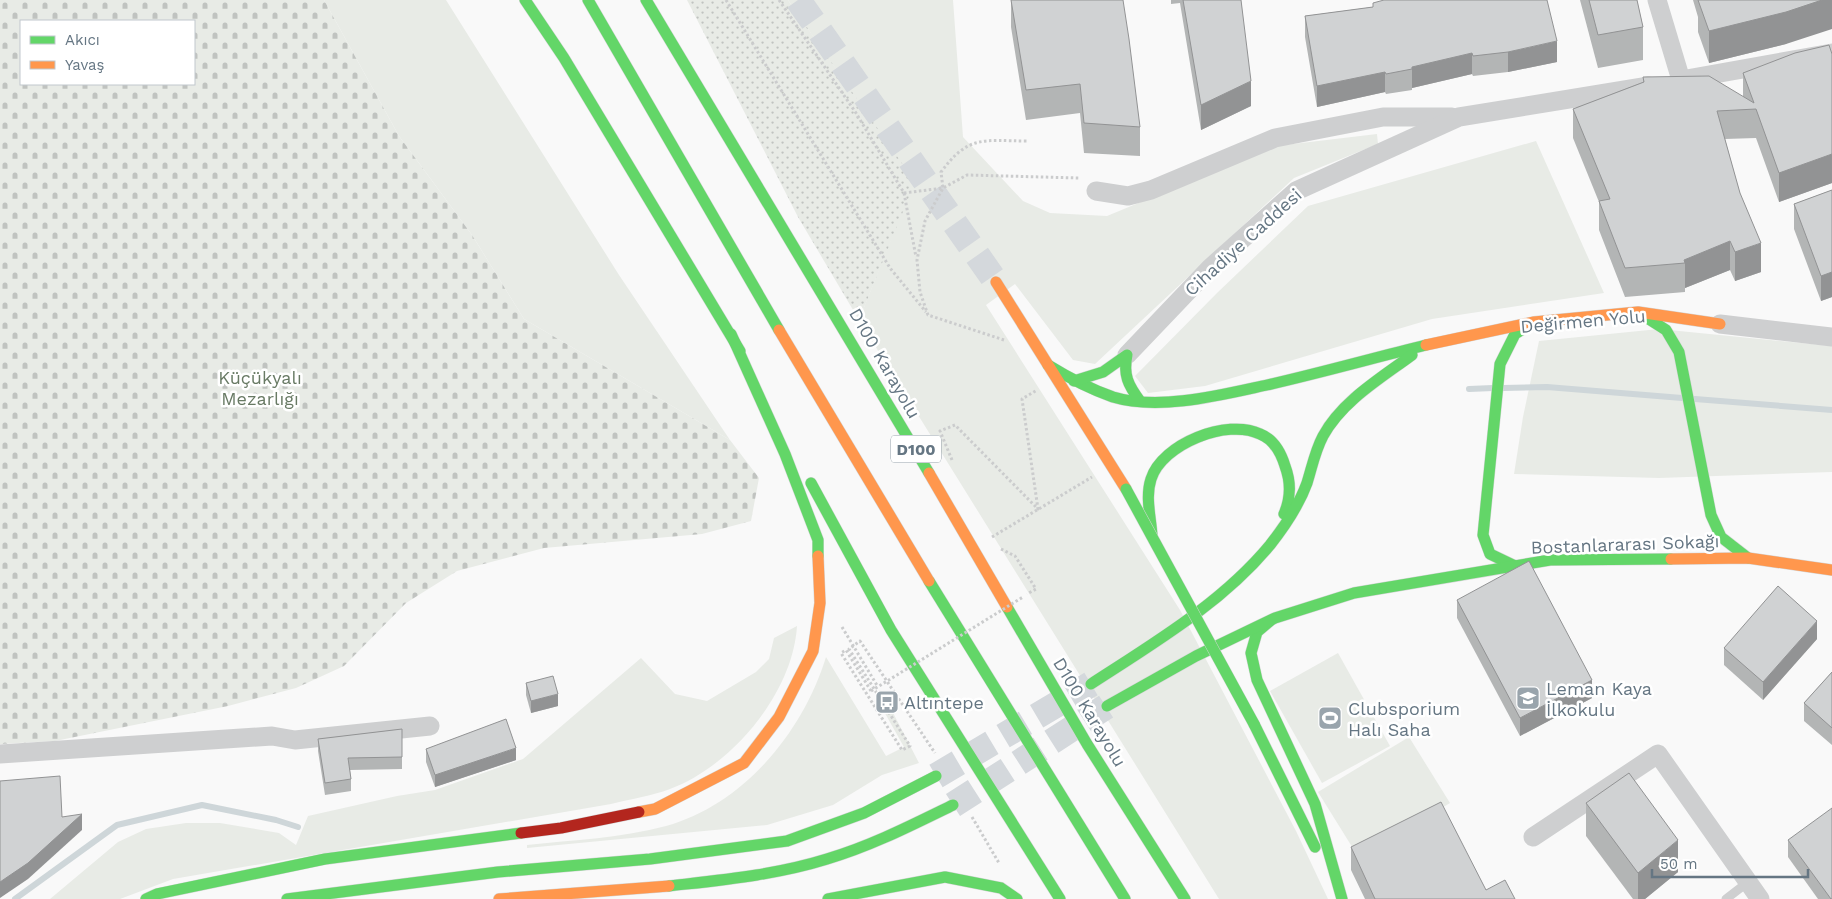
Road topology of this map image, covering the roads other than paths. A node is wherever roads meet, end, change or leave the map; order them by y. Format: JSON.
{"nodes":[{"id":1,"x":525,"y":0,"type":"edge"},
{"id":2,"x":588,"y":0,"type":"edge"},
{"id":3,"x":646,"y":0,"type":"edge"},
{"id":4,"x":1657,"y":0,"type":"edge"},
{"id":5,"x":1832,"y":54,"type":"edge"},
{"id":6,"x":1681,"y":80,"type":"junction"},
{"id":7,"x":1459,"y":117,"type":"junction"},
{"id":8,"x":1096,"y":191,"type":"dead end"},
{"id":9,"x":996,"y":282,"type":"tunnel mouth"},
{"id":10,"x":1638,"y":312,"type":"junction"},
{"id":11,"x":1534,"y":322,"type":"junction"},
{"id":12,"x":1720,"y":324,"type":"junction"},
{"id":13,"x":731,"y":334,"type":"junction"},
{"id":14,"x":1832,"y":337,"type":"edge"},
{"id":15,"x":1424,"y":346,"type":"junction"},
{"id":16,"x":1679,"y":352,"type":"junction"},
{"id":17,"x":1127,"y":355,"type":"junction"},
{"id":18,"x":1048,"y":365,"type":"junction"},
{"id":19,"x":1074,"y":381,"type":"junction"},
{"id":20,"x":1140,"y":401,"type":"junction"},
{"id":21,"x":1711,"y":515,"type":"junction"},
{"id":22,"x":1703,"y":531,"type":"dead end"},
{"id":23,"x":1152,"y":536,"type":"junction"},
{"id":24,"x":1271,"y":544,"type":"junction"},
{"id":25,"x":1692,"y":544,"type":"dead end"},
{"id":26,"x":1748,"y":558,"type":"junction"},
{"id":27,"x":1669,"y":559,"type":"junction"},
{"id":28,"x":1515,"y":566,"type":"junction"},
{"id":29,"x":1832,"y":570,"type":"edge"},
{"id":30,"x":1275,"y":618,"type":"junction"},
{"id":31,"x":1091,"y":684,"type":"tunnel mouth"},
{"id":32,"x":1107,"y":706,"type":"tunnel mouth"},
{"id":33,"x":430,"y":726,"type":"dead end"},
{"id":34,"x":0,"y":754,"type":"edge"},
{"id":35,"x":936,"y":776,"type":"tunnel mouth"},
{"id":36,"x":953,"y":806,"type":"tunnel mouth"},
{"id":37,"x":1533,"y":837,"type":"dead end"},
{"id":38,"x":1748,"y":882,"type":"junction"},
{"id":39,"x":146,"y":899,"type":"edge"},
{"id":40,"x":287,"y":899,"type":"edge"},
{"id":41,"x":499,"y":899,"type":"edge"},
{"id":42,"x":828,"y":899,"type":"edge"},
{"id":43,"x":1017,"y":899,"type":"edge"},
{"id":44,"x":1060,"y":899,"type":"edge"},
{"id":45,"x":1125,"y":899,"type":"edge"},
{"id":46,"x":1185,"y":899,"type":"edge"},
{"id":47,"x":1342,"y":899,"type":"edge"},
{"id":48,"x":1726,"y":899,"type":"edge"},
{"id":49,"x":1760,"y":899,"type":"edge"}],
"edges":[{"from":1,"to":13,"type":"main road"},
{"from":2,"to":45,"type":"main road"},
{"from":3,"to":46,"type":"main road","name":"D100 Karayolu","number":"D100"},
{"from":4,"to":6,"type":"street"},
{"from":5,"to":6,"type":"street","name":"Cihadiye Caddesi"},
{"from":6,"to":7,"type":"street","name":"Cihadiye Caddesi"},
{"from":7,"to":8,"type":"street","name":"Cihadiye Caddesi"},
{"from":7,"to":17,"type":"street","name":"Cihadiye Caddesi"},
{"from":9,"to":18,"type":"main road"},
{"from":10,"to":11,"type":"main road","name":"Değirmen Yolu"},
{"from":10,"to":12,"type":"main road","name":"Değirmen Yolu"},
{"from":10,"to":16,"type":"main road"},
{"from":11,"to":15,"type":"main road","name":"Değirmen Yolu"},
{"from":11,"to":28,"type":"main road"},
{"from":12,"to":14,"type":"street","name":"Değirmen Yolu"},
{"from":12,"to":16,"type":"main road"},
{"from":13,"to":39,"type":"main road"},
{"from":13,"to":44,"type":"main road"},
{"from":15,"to":20,"type":"main road","name":"Değirmen Yolu"},
{"from":15,"to":24,"type":"main road"},
{"from":16,"to":21,"type":"main road"},
{"from":17,"to":19,"type":"main road"},
{"from":17,"to":20,"type":"main road"},
{"from":18,"to":19,"type":"main road","name":"Değirmen Yolu"},
{"from":18,"to":23,"type":"main road","bridge":true},
{"from":19,"to":20,"type":"main road","name":"Değirmen Yolu"},
{"from":21,"to":22,"type":"main road"},
{"from":21,"to":26,"type":"main road"},
{"from":23,"to":24,"type":"main road"},
{"from":23,"to":47,"type":"main road","bridge":true},
{"from":24,"to":31,"type":"main road"},
{"from":25,"to":27,"type":"main road"},
{"from":26,"to":27,"type":"main road","name":"Bostanlararası Sokağı"},
{"from":26,"to":29,"type":"main road","name":"Bostanlararası Sokağı"},
{"from":27,"to":28,"type":"main road","name":"Bostanlararası Sokağı"},
{"from":28,"to":30,"type":"main road","name":"Bostanlararası Sokağı"},
{"from":30,"to":32,"type":"main road","name":"Bostanlararası Sokağı"},
{"from":30,"to":47,"type":"main road"},
{"from":33,"to":34,"type":"street"},
{"from":35,"to":40,"type":"main road"},
{"from":36,"to":41,"type":"main road"},
{"from":37,"to":38,"type":"street"},
{"from":38,"to":48,"type":"lane"},
{"from":38,"to":49,"type":"street"},
{"from":42,"to":43,"type":"main road"}]}
